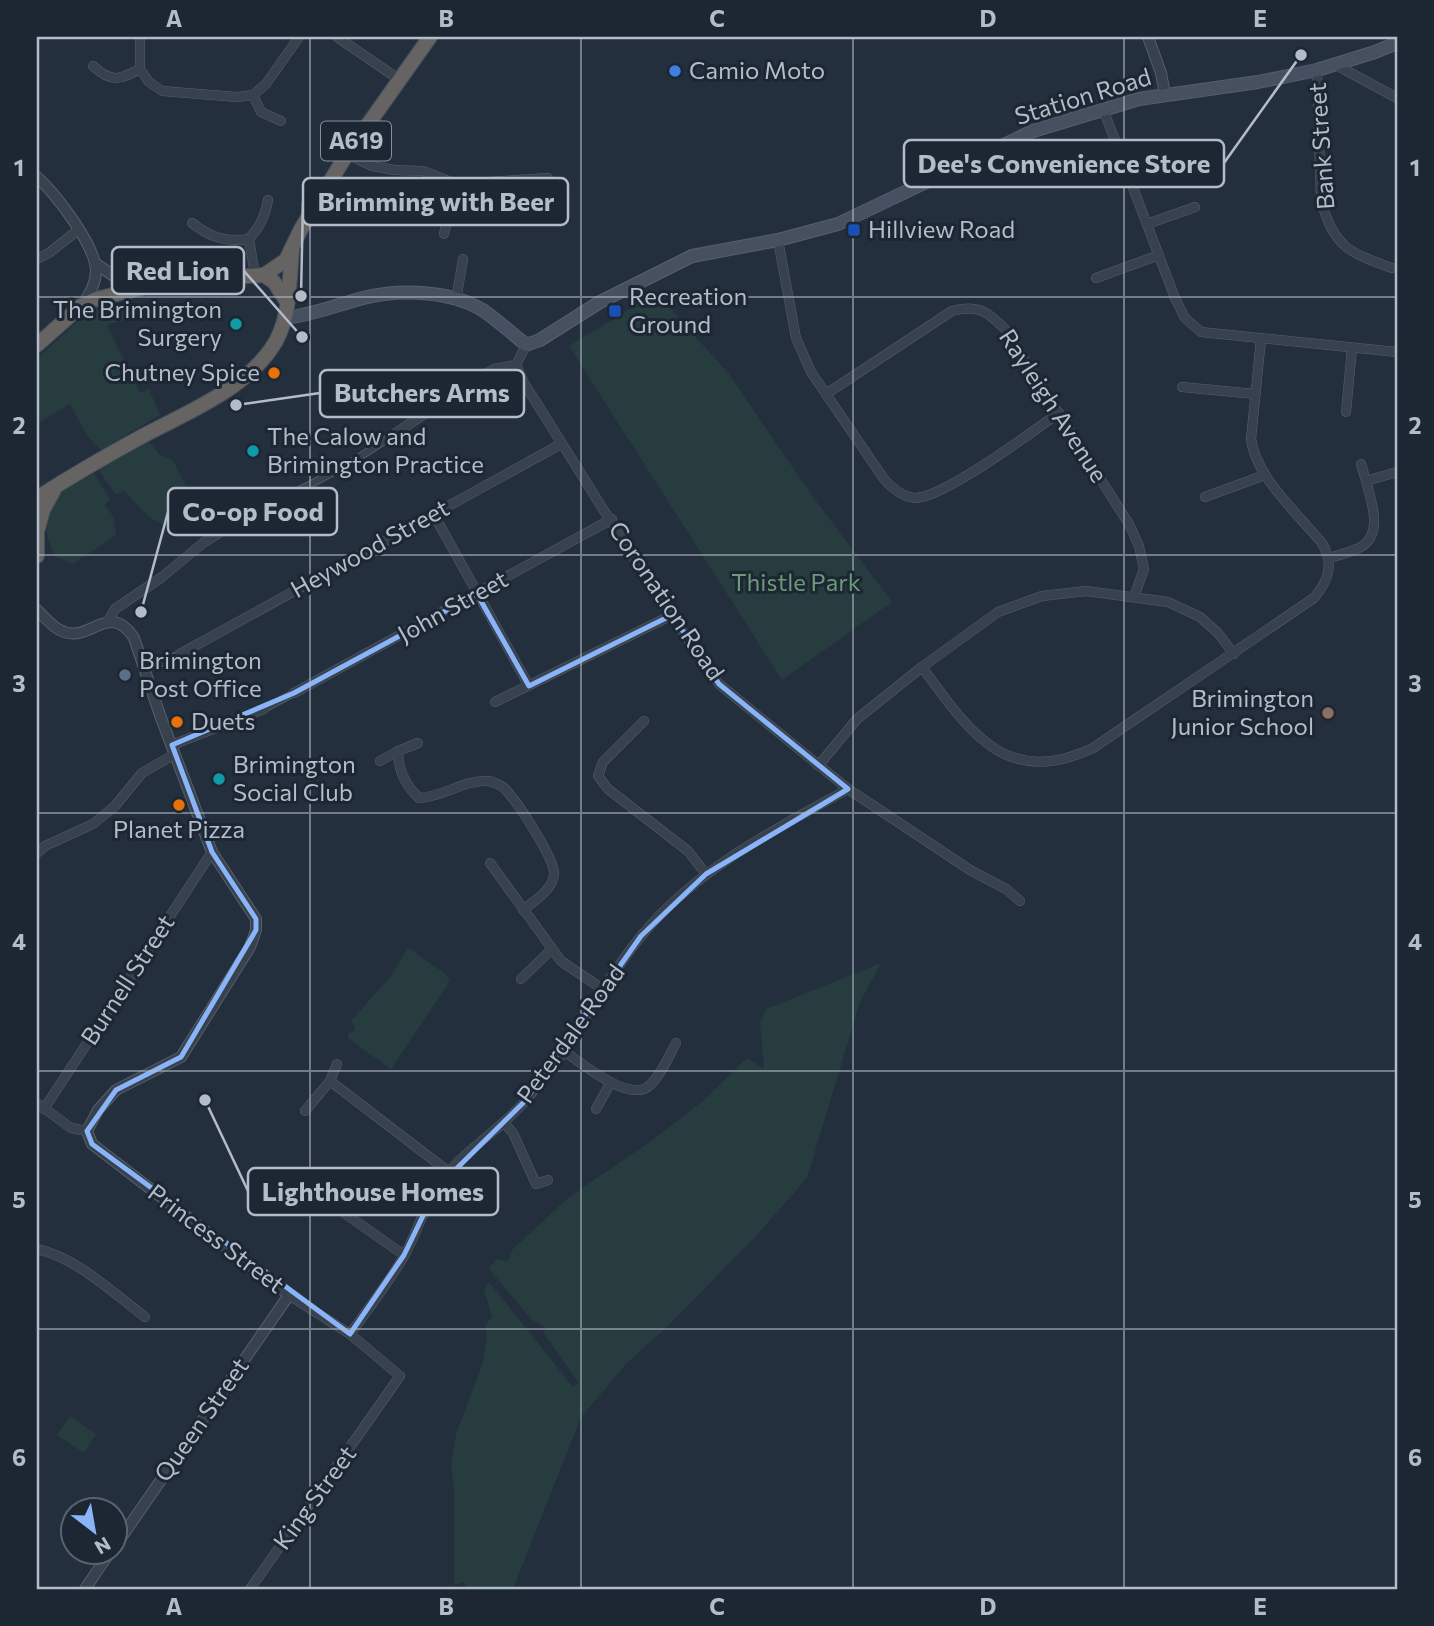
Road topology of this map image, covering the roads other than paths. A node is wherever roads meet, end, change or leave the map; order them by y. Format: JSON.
{"nodes":[{"id":1,"x":140,"y":37,"type":"edge"},
{"id":2,"x":299,"y":37,"type":"edge"},
{"id":3,"x":430,"y":37,"type":"edge"},
{"id":4,"x":1148,"y":37,"type":"edge"},
{"id":5,"x":343,"y":38,"type":"edge"},
{"id":6,"x":1397,"y":43,"type":"edge"},
{"id":7,"x":1336,"y":65,"type":"junction"},
{"id":8,"x":93,"y":66,"type":"dead end"},
{"id":9,"x":140,"y":69,"type":"junction"},
{"id":10,"x":1317,"y":70,"type":"junction"},
{"id":11,"x":400,"y":80,"type":"junction"},
{"id":12,"x":1165,"y":94,"type":"junction"},
{"id":13,"x":253,"y":95,"type":"junction"},
{"id":14,"x":1397,"y":98,"type":"edge"},
{"id":15,"x":1103,"y":109,"type":"junction"},
{"id":16,"x":281,"y":121,"type":"dead end"},
{"id":17,"x":347,"y":154,"type":"junction"},
{"id":18,"x":37,"y":177,"type":"edge"},
{"id":19,"x":548,"y":178,"type":"dead end"},
{"id":20,"x":456,"y":184,"type":"junction"},
{"id":21,"x":268,"y":200,"type":"dead end"},
{"id":22,"x":1195,"y":207,"type":"dead end"},
{"id":23,"x":192,"y":223,"type":"dead end"},
{"id":24,"x":1147,"y":224,"type":"junction"},
{"id":25,"x":78,"y":229,"type":"junction"},
{"id":26,"x":444,"y":234,"type":"dead end"},
{"id":27,"x":249,"y":239,"type":"junction"},
{"id":28,"x":778,"y":240,"type":"junction"},
{"id":29,"x":292,"y":250,"type":"junction"},
{"id":30,"x":1159,"y":255,"type":"junction"},
{"id":31,"x":37,"y":259,"type":"edge"},
{"id":32,"x":463,"y":259,"type":"dead end"},
{"id":33,"x":95,"y":263,"type":"junction"},
{"id":34,"x":1392,"y":268,"type":"dead end"},
{"id":35,"x":259,"y":275,"type":"junction"},
{"id":36,"x":1096,"y":278,"type":"dead end"},
{"id":37,"x":134,"y":290,"type":"junction"},
{"id":38,"x":456,"y":300,"type":"junction"},
{"id":39,"x":287,"y":302,"type":"junction"},
{"id":40,"x":81,"y":306,"type":"junction"},
{"id":41,"x":285,"y":318,"type":"junction"},
{"id":42,"x":1261,"y":339,"type":"junction"},
{"id":43,"x":37,"y":345,"type":"edge"},
{"id":44,"x":526,"y":345,"type":"junction"},
{"id":45,"x":1352,"y":348,"type":"junction"},
{"id":46,"x":1397,"y":352,"type":"edge"},
{"id":47,"x":516,"y":365,"type":"junction"},
{"id":48,"x":1182,"y":387,"type":"dead end"},
{"id":49,"x":825,"y":394,"type":"junction"},
{"id":50,"x":1255,"y":394,"type":"junction"},
{"id":51,"x":1346,"y":412,"type":"dead end"},
{"id":52,"x":1059,"y":413,"type":"junction"},
{"id":53,"x":390,"y":437,"type":"joint"},
{"id":54,"x":561,"y":444,"type":"junction"},
{"id":55,"x":1361,"y":464,"type":"dead end"},
{"id":56,"x":1397,"y":472,"type":"edge"},
{"id":57,"x":1265,"y":475,"type":"junction"},
{"id":58,"x":1366,"y":481,"type":"junction"},
{"id":59,"x":56,"y":486,"type":"junction"},
{"id":60,"x":1205,"y":497,"type":"dead end"},
{"id":61,"x":37,"y":498,"type":"edge"},
{"id":62,"x":252,"y":512,"type":"joint"},
{"id":63,"x":434,"y":515,"type":"junction"},
{"id":64,"x":611,"y":519,"type":"junction"},
{"id":65,"x":37,"y":532,"type":"edge"},
{"id":66,"x":37,"y":556,"type":"edge"},
{"id":67,"x":1329,"y":558,"type":"junction"},
{"id":68,"x":477,"y":594,"type":"junction"},
{"id":69,"x":1134,"y":597,"type":"junction"},
{"id":70,"x":37,"y":610,"type":"edge"},
{"id":71,"x":671,"y":615,"type":"junction"},
{"id":72,"x":108,"y":621,"type":"junction"},
{"id":73,"x":180,"y":654,"type":"joint"},
{"id":74,"x":1234,"y":654,"type":"junction"},
{"id":75,"x":922,"y":667,"type":"junction"},
{"id":76,"x":145,"y":670,"type":"junction"},
{"id":77,"x":529,"y":686,"type":"junction"},
{"id":78,"x":294,"y":694,"type":"joint"},
{"id":79,"x":495,"y":702,"type":"dead end"},
{"id":80,"x":264,"y":709,"type":"joint"},
{"id":81,"x":644,"y":721,"type":"dead end"},
{"id":82,"x":418,"y":743,"type":"dead end"},
{"id":83,"x":174,"y":750,"type":"junction"},
{"id":84,"x":398,"y":751,"type":"junction"},
{"id":85,"x":380,"y":761,"type":"dead end"},
{"id":86,"x":818,"y":766,"type":"junction"},
{"id":87,"x":848,"y":789,"type":"junction"},
{"id":88,"x":41,"y":844,"type":"edge"},
{"id":89,"x":212,"y":852,"type":"junction"},
{"id":90,"x":37,"y":853,"type":"edge"},
{"id":91,"x":490,"y":863,"type":"dead end"},
{"id":92,"x":706,"y":874,"type":"junction"},
{"id":93,"x":1020,"y":901,"type":"dead end"},
{"id":94,"x":523,"y":910,"type":"junction"},
{"id":95,"x":552,"y":949,"type":"junction"},
{"id":96,"x":521,"y":979,"type":"dead end"},
{"id":97,"x":604,"y":989,"type":"junction"},
{"id":98,"x":676,"y":1043,"type":"dead end"},
{"id":99,"x":564,"y":1051,"type":"junction"},
{"id":100,"x":337,"y":1064,"type":"dead end"},
{"id":101,"x":330,"y":1081,"type":"junction"},
{"id":102,"x":611,"y":1082,"type":"junction"},
{"id":103,"x":40,"y":1106,"type":"edge"},
{"id":104,"x":596,"y":1109,"type":"dead end"},
{"id":105,"x":305,"y":1111,"type":"dead end"},
{"id":106,"x":504,"y":1123,"type":"junction"},
{"id":107,"x":87,"y":1131,"type":"junction"},
{"id":108,"x":449,"y":1172,"type":"junction"},
{"id":109,"x":548,"y":1180,"type":"dead end"},
{"id":110,"x":300,"y":1182,"type":"dead end"},
{"id":111,"x":37,"y":1249,"type":"edge"},
{"id":112,"x":404,"y":1255,"type":"junction"},
{"id":113,"x":289,"y":1295,"type":"junction"},
{"id":114,"x":145,"y":1317,"type":"dead end"},
{"id":115,"x":349,"y":1334,"type":"junction"},
{"id":116,"x":401,"y":1376,"type":"joint"},
{"id":117,"x":130,"y":1525,"type":"edge"},
{"id":118,"x":101,"y":1566,"type":"edge"},
{"id":119,"x":85,"y":1589,"type":"edge"},
{"id":120,"x":250,"y":1589,"type":"edge"}],
"edges":[{"from":1,"to":9,"type":"street"},
{"from":2,"to":13,"type":"street"},
{"from":3,"to":11,"type":"highway","number":"A619"},
{"from":4,"to":12,"type":"street"},
{"from":5,"to":11,"type":"street"},
{"from":6,"to":7,"type":"main road","name":"Station Road"},
{"from":7,"to":10,"type":"main road","name":"Station Road"},
{"from":7,"to":14,"type":"street"},
{"from":8,"to":9,"type":"street"},
{"from":9,"to":13,"type":"street"},
{"from":10,"to":12,"type":"main road","name":"Station Road"},
{"from":10,"to":34,"type":"street","name":"Bank Street"},
{"from":11,"to":17,"type":"highway","number":"A619"},
{"from":12,"to":15,"type":"main road","name":"Station Road"},
{"from":13,"to":16,"type":"street"},
{"from":15,"to":24,"type":"street"},
{"from":15,"to":28,"type":"main road","name":"Station Road"},
{"from":17,"to":20,"type":"street"},
{"from":17,"to":29,"type":"highway","number":"A619"},
{"from":18,"to":25,"type":"street"},
{"from":19,"to":20,"type":"street"},
{"from":20,"to":26,"type":"street"},
{"from":21,"to":27,"type":"street"},
{"from":22,"to":24,"type":"street"},
{"from":23,"to":27,"type":"street"},
{"from":24,"to":30,"type":"street"},
{"from":25,"to":31,"type":"street"},
{"from":25,"to":33,"type":"street"},
{"from":27,"to":35,"type":"street"},
{"from":28,"to":44,"type":"main road","name":"Station Road"},
{"from":28,"to":49,"type":"street"},
{"from":29,"to":35,"type":"highway","number":"A619"},
{"from":29,"to":39,"type":"highway","number":"A619"},
{"from":30,"to":36,"type":"street"},
{"from":30,"to":42,"type":"street"},
{"from":32,"to":38,"type":"street"},
{"from":33,"to":37,"type":"street"},
{"from":33,"to":40,"type":"street"},
{"from":35,"to":37,"type":"highway"},
{"from":35,"to":39,"type":"highway"},
{"from":37,"to":40,"type":"highway"},
{"from":38,"to":41,"type":"main road"},
{"from":38,"to":44,"type":"main road"},
{"from":39,"to":41,"type":"highway","number":"A619"},
{"from":40,"to":43,"type":"highway"},
{"from":41,"to":59,"type":"highway","number":"A619"},
{"from":42,"to":45,"type":"street"},
{"from":42,"to":50,"type":"street"},
{"from":44,"to":47,"type":"street"},
{"from":45,"to":46,"type":"street"},
{"from":45,"to":51,"type":"street"},
{"from":47,"to":53,"type":"street"},
{"from":47,"to":54,"type":"street","name":"Coronation Road"},
{"from":48,"to":50,"type":"street"},
{"from":49,"to":52,"type":"street"},
{"from":49,"to":52,"type":"street","name":"Rayleigh Avenue"},
{"from":50,"to":57,"type":"street"},
{"from":52,"to":69,"type":"street","name":"Rayleigh Avenue"},
{"from":53,"to":62,"type":"street"},
{"from":54,"to":63,"type":"street","name":"Heywood Street"},
{"from":54,"to":64,"type":"street","name":"Coronation Road"},
{"from":55,"to":58,"type":"street"},
{"from":56,"to":58,"type":"street"},
{"from":57,"to":60,"type":"street"},
{"from":57,"to":67,"type":"street"},
{"from":58,"to":67,"type":"street"},
{"from":59,"to":61,"type":"highway","number":"A619"},
{"from":59,"to":65,"type":"highway"},
{"from":62,"to":72,"type":"street"},
{"from":63,"to":68,"type":"street"},
{"from":63,"to":73,"type":"street","name":"Heywood Street"},
{"from":64,"to":68,"type":"street","name":"John Street"},
{"from":64,"to":71,"type":"street","name":"Coronation Road"},
{"from":65,"to":66,"type":"highway"},
{"from":67,"to":74,"type":"street"},
{"from":68,"to":77,"type":"street"},
{"from":68,"to":78,"type":"street","name":"John Street"},
{"from":69,"to":74,"type":"street"},
{"from":69,"to":75,"type":"street"},
{"from":70,"to":72,"type":"street"},
{"from":71,"to":77,"type":"street"},
{"from":71,"to":86,"type":"street","name":"Coronation Road"},
{"from":72,"to":76,"type":"street"},
{"from":73,"to":76,"type":"street"},
{"from":74,"to":75,"type":"street"},
{"from":75,"to":86,"type":"street"},
{"from":76,"to":83,"type":"street"},
{"from":77,"to":79,"type":"street"},
{"from":78,"to":80,"type":"street"},
{"from":80,"to":83,"type":"street"},
{"from":81,"to":92,"type":"street"},
{"from":82,"to":84,"type":"street"},
{"from":83,"to":88,"type":"street"},
{"from":83,"to":89,"type":"street"},
{"from":84,"to":85,"type":"street"},
{"from":84,"to":94,"type":"street"},
{"from":86,"to":87,"type":"street","name":"Coronation Road"},
{"from":87,"to":92,"type":"street","name":"Peterdale Road"},
{"from":87,"to":93,"type":"street","name":"Coronation Road"},
{"from":88,"to":90,"type":"street"},
{"from":89,"to":103,"type":"street","name":"Burnell Street"},
{"from":89,"to":107,"type":"street"},
{"from":91,"to":94,"type":"street"},
{"from":92,"to":97,"type":"street","name":"Peterdale Road"},
{"from":94,"to":95,"type":"street"},
{"from":95,"to":96,"type":"street"},
{"from":95,"to":97,"type":"street"},
{"from":97,"to":99,"type":"street","name":"Peterdale Road"},
{"from":98,"to":102,"type":"street"},
{"from":99,"to":102,"type":"street"},
{"from":99,"to":106,"type":"street","name":"Peterdale Road"},
{"from":100,"to":101,"type":"street"},
{"from":101,"to":105,"type":"street"},
{"from":101,"to":108,"type":"street"},
{"from":102,"to":104,"type":"street"},
{"from":103,"to":107,"type":"street","name":"Princess Street"},
{"from":106,"to":108,"type":"street","name":"Peterdale Road"},
{"from":106,"to":109,"type":"street"},
{"from":107,"to":113,"type":"street","name":"Princess Street"},
{"from":108,"to":112,"type":"street","name":"Peterdale Road"},
{"from":110,"to":112,"type":"street"},
{"from":111,"to":114,"type":"street"},
{"from":112,"to":115,"type":"street","name":"Peterdale Road"},
{"from":113,"to":115,"type":"street","name":"Princess Street"},
{"from":113,"to":117,"type":"street","name":"Queen Street"},
{"from":115,"to":116,"type":"street","name":"Princess Street"},
{"from":116,"to":120,"type":"street","name":"King Street"},
{"from":118,"to":119,"type":"street"}]}
